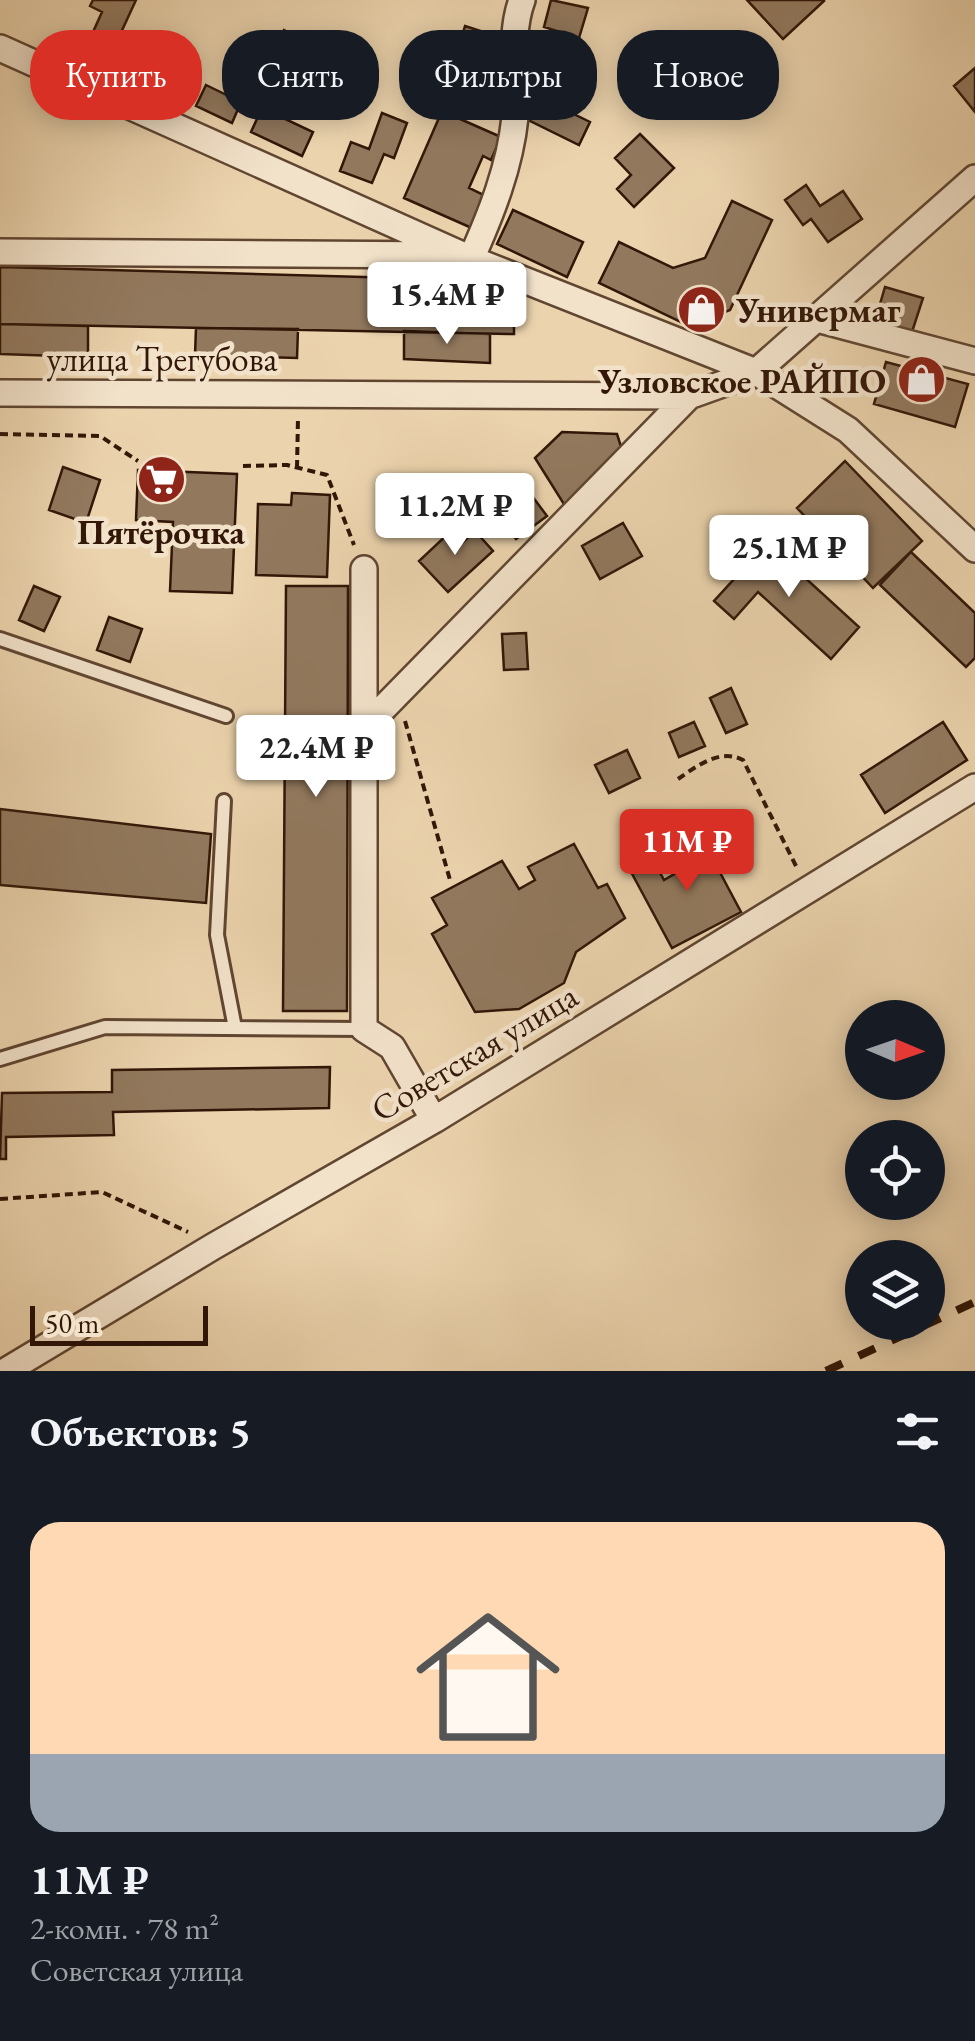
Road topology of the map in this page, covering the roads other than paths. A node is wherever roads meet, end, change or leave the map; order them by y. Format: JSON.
{"nodes":[{"id":1,"x":522,"y":0,"type":"edge"},
{"id":2,"x":0,"y":48,"type":"edge"},
{"id":3,"x":975,"y":178,"type":"edge"},
{"id":4,"x":0,"y":252,"type":"edge"},
{"id":5,"x":466,"y":257,"type":"junction"},
{"id":6,"x":816,"y":319,"type":"junction"},
{"id":7,"x":975,"y":360,"type":"edge"},
{"id":8,"x":756,"y":372,"type":"junction"},
{"id":9,"x":0,"y":393,"type":"edge"},
{"id":10,"x":689,"y":396,"type":"junction"},
{"id":11,"x":975,"y":548,"type":"edge"},
{"id":12,"x":364,"y":569,"type":"road end"},
{"id":13,"x":0,"y":639,"type":"edge"},
{"id":14,"x":226,"y":716,"type":"dead end"},
{"id":15,"x":362,"y":730,"type":"junction"},
{"id":16,"x":975,"y":786,"type":"edge"},
{"id":17,"x":224,"y":801,"type":"dead end"},
{"id":18,"x":235,"y":1028,"type":"junction"},
{"id":19,"x":364,"y":1029,"type":"junction"},
{"id":20,"x":0,"y":1059,"type":"edge"},
{"id":21,"x":434,"y":1120,"type":"junction"},
{"id":22,"x":6,"y":1371,"type":"edge"}],
"edges":[{"from":1,"to":5,"type":"street"},
{"from":2,"to":5,"type":"street"},
{"from":3,"to":6,"type":"street"},
{"from":4,"to":5,"type":"street"},
{"from":5,"to":8,"type":"street"},
{"from":6,"to":7,"type":"street"},
{"from":6,"to":8,"type":"street"},
{"from":8,"to":10,"type":"street","name":"улица Трегубова"},
{"from":8,"to":11,"type":"street"},
{"from":9,"to":10,"type":"street","name":"улица Трегубова"},
{"from":10,"to":15,"type":"street"},
{"from":12,"to":15,"type":"street"},
{"from":13,"to":14,"type":"lane"},
{"from":15,"to":19,"type":"street"},
{"from":16,"to":21,"type":"street","name":"Советская улица"},
{"from":17,"to":18,"type":"lane"},
{"from":18,"to":19,"type":"lane"},
{"from":18,"to":20,"type":"lane"},
{"from":19,"to":21,"type":"street"},
{"from":21,"to":22,"type":"street","name":"Советская улица"}]}
